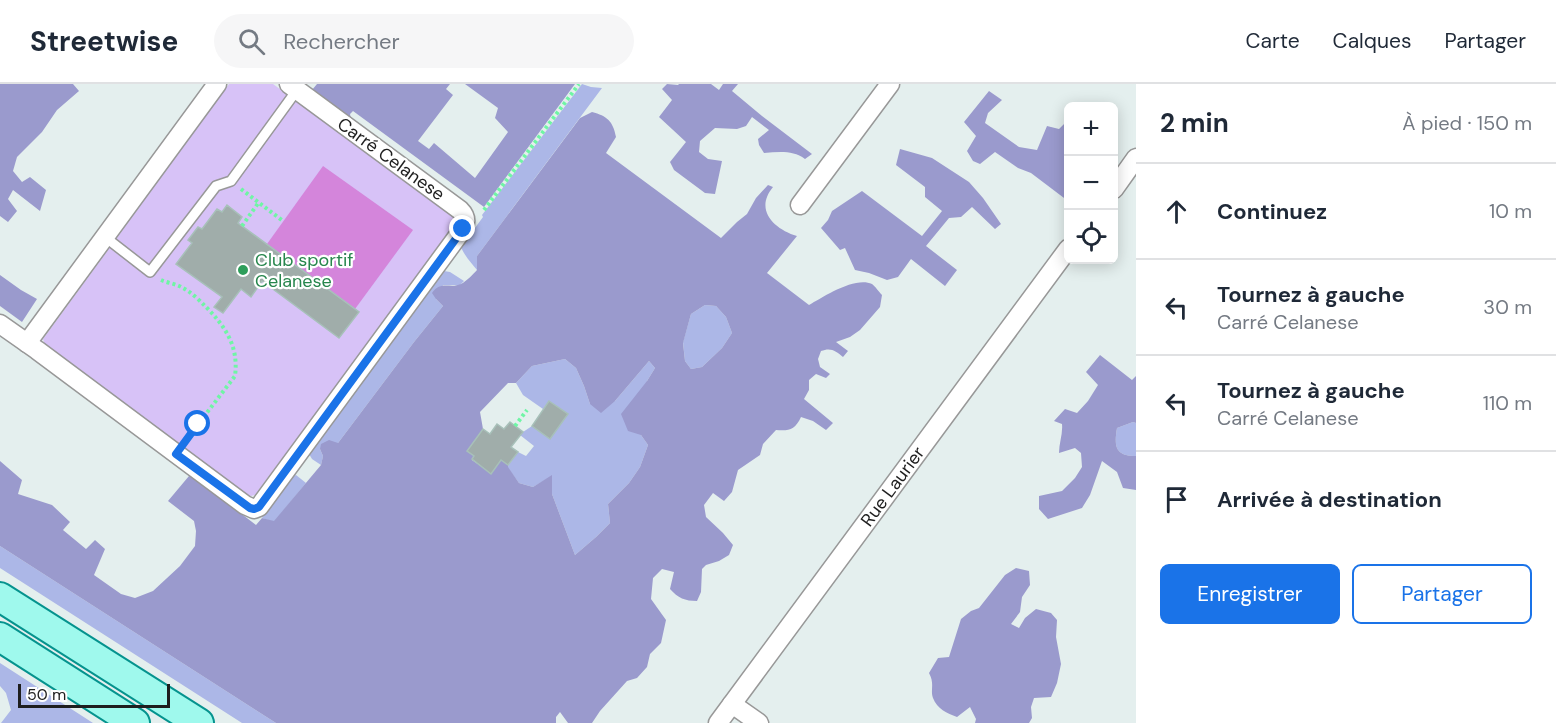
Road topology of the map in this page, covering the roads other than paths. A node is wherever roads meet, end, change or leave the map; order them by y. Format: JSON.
{"nodes":[{"id":1,"x":218,"y":84,"type":"edge"},
{"id":2,"x":890,"y":84,"type":"edge"},
{"id":3,"x":293,"y":87,"type":"edge"},
{"id":4,"x":1136,"y":158,"type":"edge"},
{"id":5,"x":1118,"y":182,"type":"edge"},
{"id":6,"x":800,"y":205,"type":"dead end"},
{"id":7,"x":105,"y":237,"type":"junction"},
{"id":8,"x":1064,"y":254,"type":"edge"},
{"id":9,"x":0,"y":324,"type":"edge"},
{"id":10,"x":27,"y":343,"type":"junction"},
{"id":11,"x":0,"y":597,"type":"edge"},
{"id":12,"x":0,"y":637,"type":"edge"},
{"id":13,"x":732,"y":704,"type":"junction"},
{"id":14,"x":135,"y":723,"type":"edge"},
{"id":15,"x":199,"y":723,"type":"edge"},
{"id":16,"x":717,"y":723,"type":"edge"},
{"id":17,"x":759,"y":723,"type":"edge"}],
"edges":[{"from":1,"to":7,"type":"street"},
{"from":2,"to":6,"type":"street"},
{"from":3,"to":7,"type":"lane"},
{"from":3,"to":10,"type":"street","name":"Carré Celanese"},
{"from":4,"to":5,"type":"street"},
{"from":7,"to":10,"type":"street"},
{"from":8,"to":13,"type":"street","name":"Rue Laurier"},
{"from":9,"to":10,"type":"street","name":"Carré Celanese"},
{"from":11,"to":15,"type":"main road"},
{"from":12,"to":14,"type":"main road"},
{"from":13,"to":16,"type":"street","name":"Rue Laurier"},
{"from":13,"to":17,"type":"street"}]}
